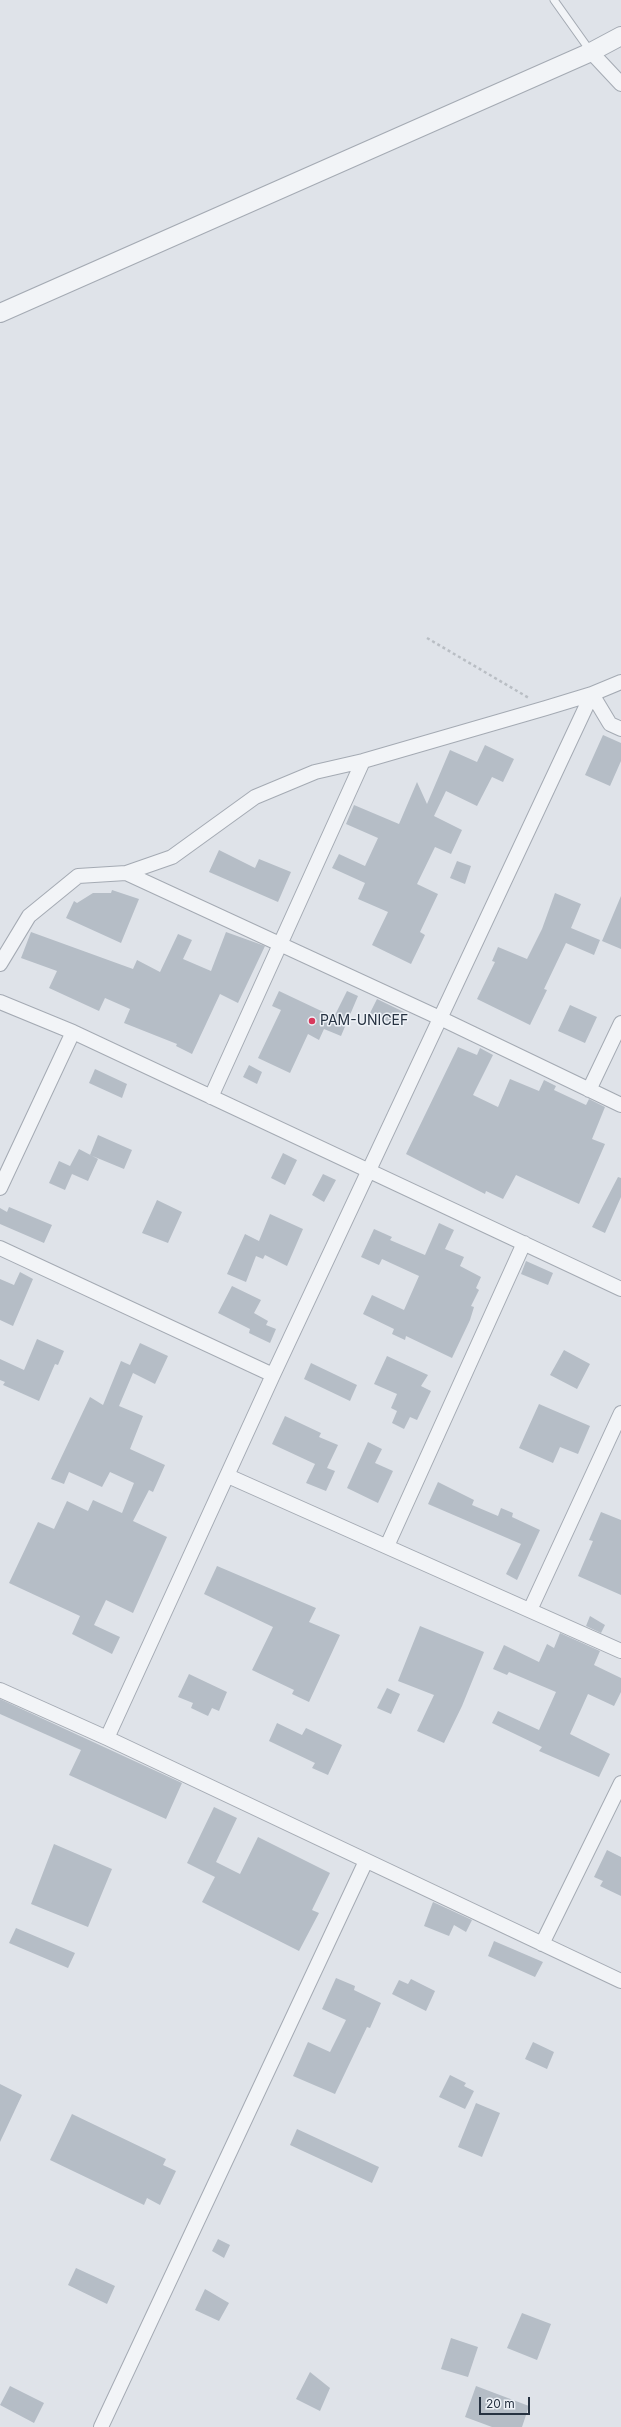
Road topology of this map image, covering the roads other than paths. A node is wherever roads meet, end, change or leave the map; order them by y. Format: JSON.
{"nodes":[{"id":1,"x":554,"y":0,"type":"edge"},
{"id":2,"x":621,"y":36,"type":"edge"},
{"id":3,"x":591,"y":52,"type":"junction"},
{"id":4,"x":621,"y":84,"type":"edge"},
{"id":5,"x":0,"y":313,"type":"edge"},
{"id":6,"x":621,"y":682,"type":"edge"},
{"id":7,"x":592,"y":694,"type":"junction"},
{"id":8,"x":621,"y":729,"type":"edge"},
{"id":9,"x":363,"y":761,"type":"junction"},
{"id":10,"x":126,"y":873,"type":"junction"},
{"id":11,"x":282,"y":944,"type":"junction"},
{"id":12,"x":0,"y":964,"type":"edge"},
{"id":13,"x":0,"y":1002,"type":"edge"},
{"id":14,"x":442,"y":1019,"type":"junction"},
{"id":15,"x":621,"y":1023,"type":"edge"},
{"id":16,"x":73,"y":1032,"type":"junction"},
{"id":17,"x":589,"y":1090,"type":"junction"},
{"id":18,"x":212,"y":1097,"type":"junction"},
{"id":19,"x":621,"y":1105,"type":"edge"},
{"id":20,"x":370,"y":1171,"type":"junction"},
{"id":21,"x":0,"y":1188,"type":"edge"},
{"id":22,"x":524,"y":1243,"type":"junction"},
{"id":23,"x":0,"y":1248,"type":"edge"},
{"id":24,"x":621,"y":1289,"type":"edge"},
{"id":25,"x":273,"y":1376,"type":"junction"},
{"id":26,"x":621,"y":1413,"type":"edge"},
{"id":27,"x":228,"y":1476,"type":"junction"},
{"id":28,"x":386,"y":1546,"type":"junction"},
{"id":29,"x":530,"y":1610,"type":"junction"},
{"id":30,"x":621,"y":1650,"type":"edge"},
{"id":31,"x":0,"y":1690,"type":"edge"},
{"id":32,"x":107,"y":1738,"type":"junction"},
{"id":33,"x":621,"y":1783,"type":"edge"},
{"id":34,"x":366,"y":1861,"type":"junction"},
{"id":35,"x":542,"y":1944,"type":"junction"},
{"id":36,"x":621,"y":1981,"type":"edge"},
{"id":37,"x":101,"y":2427,"type":"edge"}],
"edges":[{"from":1,"to":3,"type":"lane"},
{"from":2,"to":3,"type":"street"},
{"from":3,"to":4,"type":"street"},
{"from":3,"to":5,"type":"street"},
{"from":6,"to":7,"type":"street"},
{"from":7,"to":8,"type":"street"},
{"from":7,"to":9,"type":"street"},
{"from":7,"to":14,"type":"street"},
{"from":9,"to":10,"type":"street"},
{"from":9,"to":11,"type":"street"},
{"from":10,"to":11,"type":"street"},
{"from":10,"to":12,"type":"street"},
{"from":11,"to":14,"type":"street"},
{"from":11,"to":18,"type":"street"},
{"from":13,"to":16,"type":"street"},
{"from":14,"to":17,"type":"street"},
{"from":14,"to":20,"type":"street"},
{"from":15,"to":17,"type":"street"},
{"from":16,"to":18,"type":"street"},
{"from":16,"to":21,"type":"street"},
{"from":17,"to":19,"type":"street"},
{"from":18,"to":20,"type":"street"},
{"from":20,"to":22,"type":"street"},
{"from":20,"to":25,"type":"street"},
{"from":22,"to":24,"type":"street"},
{"from":22,"to":28,"type":"street"},
{"from":23,"to":25,"type":"street"},
{"from":25,"to":27,"type":"street"},
{"from":26,"to":29,"type":"street"},
{"from":27,"to":28,"type":"street"},
{"from":27,"to":32,"type":"street"},
{"from":28,"to":29,"type":"street"},
{"from":29,"to":30,"type":"street"},
{"from":31,"to":32,"type":"street"},
{"from":32,"to":34,"type":"street"},
{"from":33,"to":35,"type":"street"},
{"from":34,"to":35,"type":"street"},
{"from":34,"to":37,"type":"street"},
{"from":35,"to":36,"type":"street"}]}
